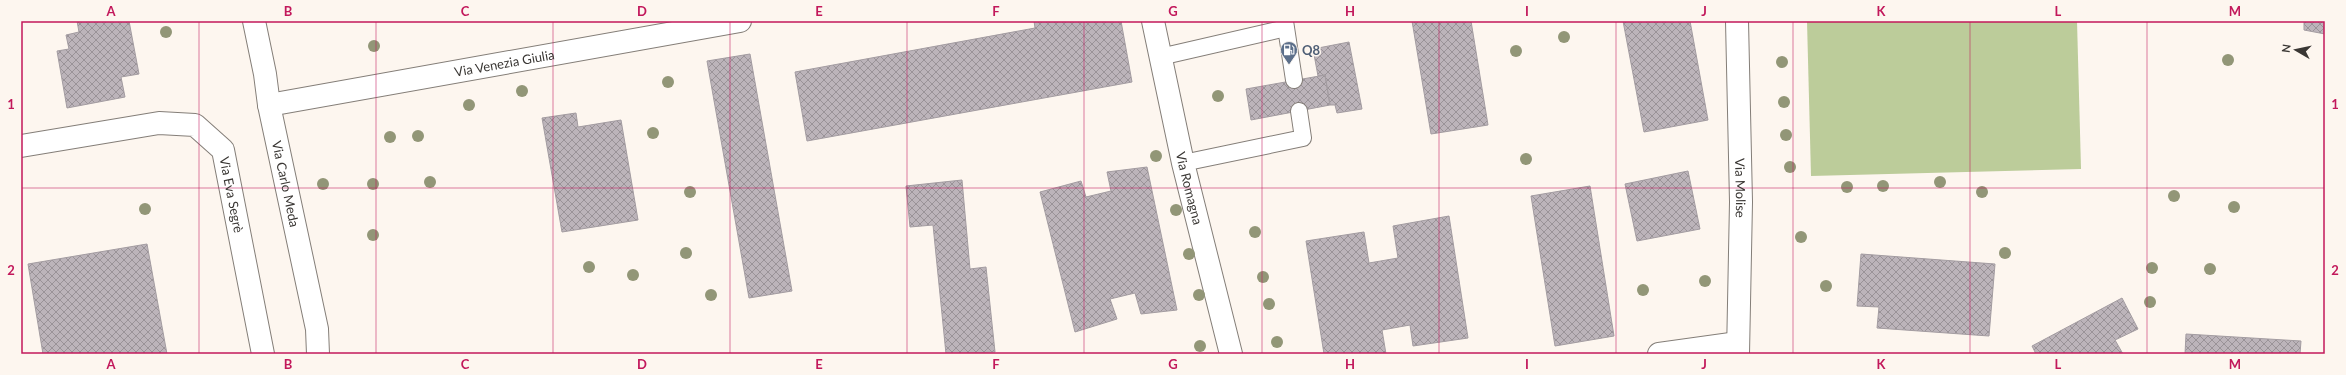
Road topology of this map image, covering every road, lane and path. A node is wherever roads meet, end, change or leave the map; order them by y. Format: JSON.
{"nodes":[{"id":1,"x":254,"y":21,"type":"edge"},
{"id":2,"x":740,"y":21,"type":"edge"},
{"id":3,"x":1153,"y":21,"type":"edge"},
{"id":4,"x":1736,"y":21,"type":"edge"},
{"id":5,"x":1285,"y":25,"type":"edge"},
{"id":6,"x":1160,"y":57,"type":"junction"},
{"id":7,"x":1294,"y":80,"type":"dead end"},
{"id":8,"x":269,"y":105,"type":"junction"},
{"id":9,"x":1299,"y":111,"type":"dead end"},
{"id":10,"x":21,"y":146,"type":"edge"},
{"id":11,"x":1183,"y":163,"type":"junction"},
{"id":12,"x":1738,"y":348,"type":"edge"},
{"id":13,"x":319,"y":351,"type":"edge"},
{"id":14,"x":263,"y":354,"type":"edge"},
{"id":15,"x":1231,"y":354,"type":"edge"},
{"id":16,"x":1659,"y":354,"type":"edge"}],
"edges":[{"from":1,"to":8,"type":"street","name":"Via Carlo Meda"},
{"from":2,"to":8,"type":"street","name":"Via Venezia Giulia"},
{"from":3,"to":6,"type":"street","name":"Via Romagna"},
{"from":4,"to":12,"type":"street","name":"Via Molise"},
{"from":5,"to":6,"type":"lane"},
{"from":5,"to":7,"type":"lane"},
{"from":6,"to":11,"type":"street","name":"Via Romagna"},
{"from":8,"to":13,"type":"street","name":"Via Carlo Meda"},
{"from":9,"to":11,"type":"lane"},
{"from":10,"to":14,"type":"street","name":"Via Eva Segrè"},
{"from":11,"to":15,"type":"street","name":"Via Romagna"},
{"from":12,"to":16,"type":"street"}]}
